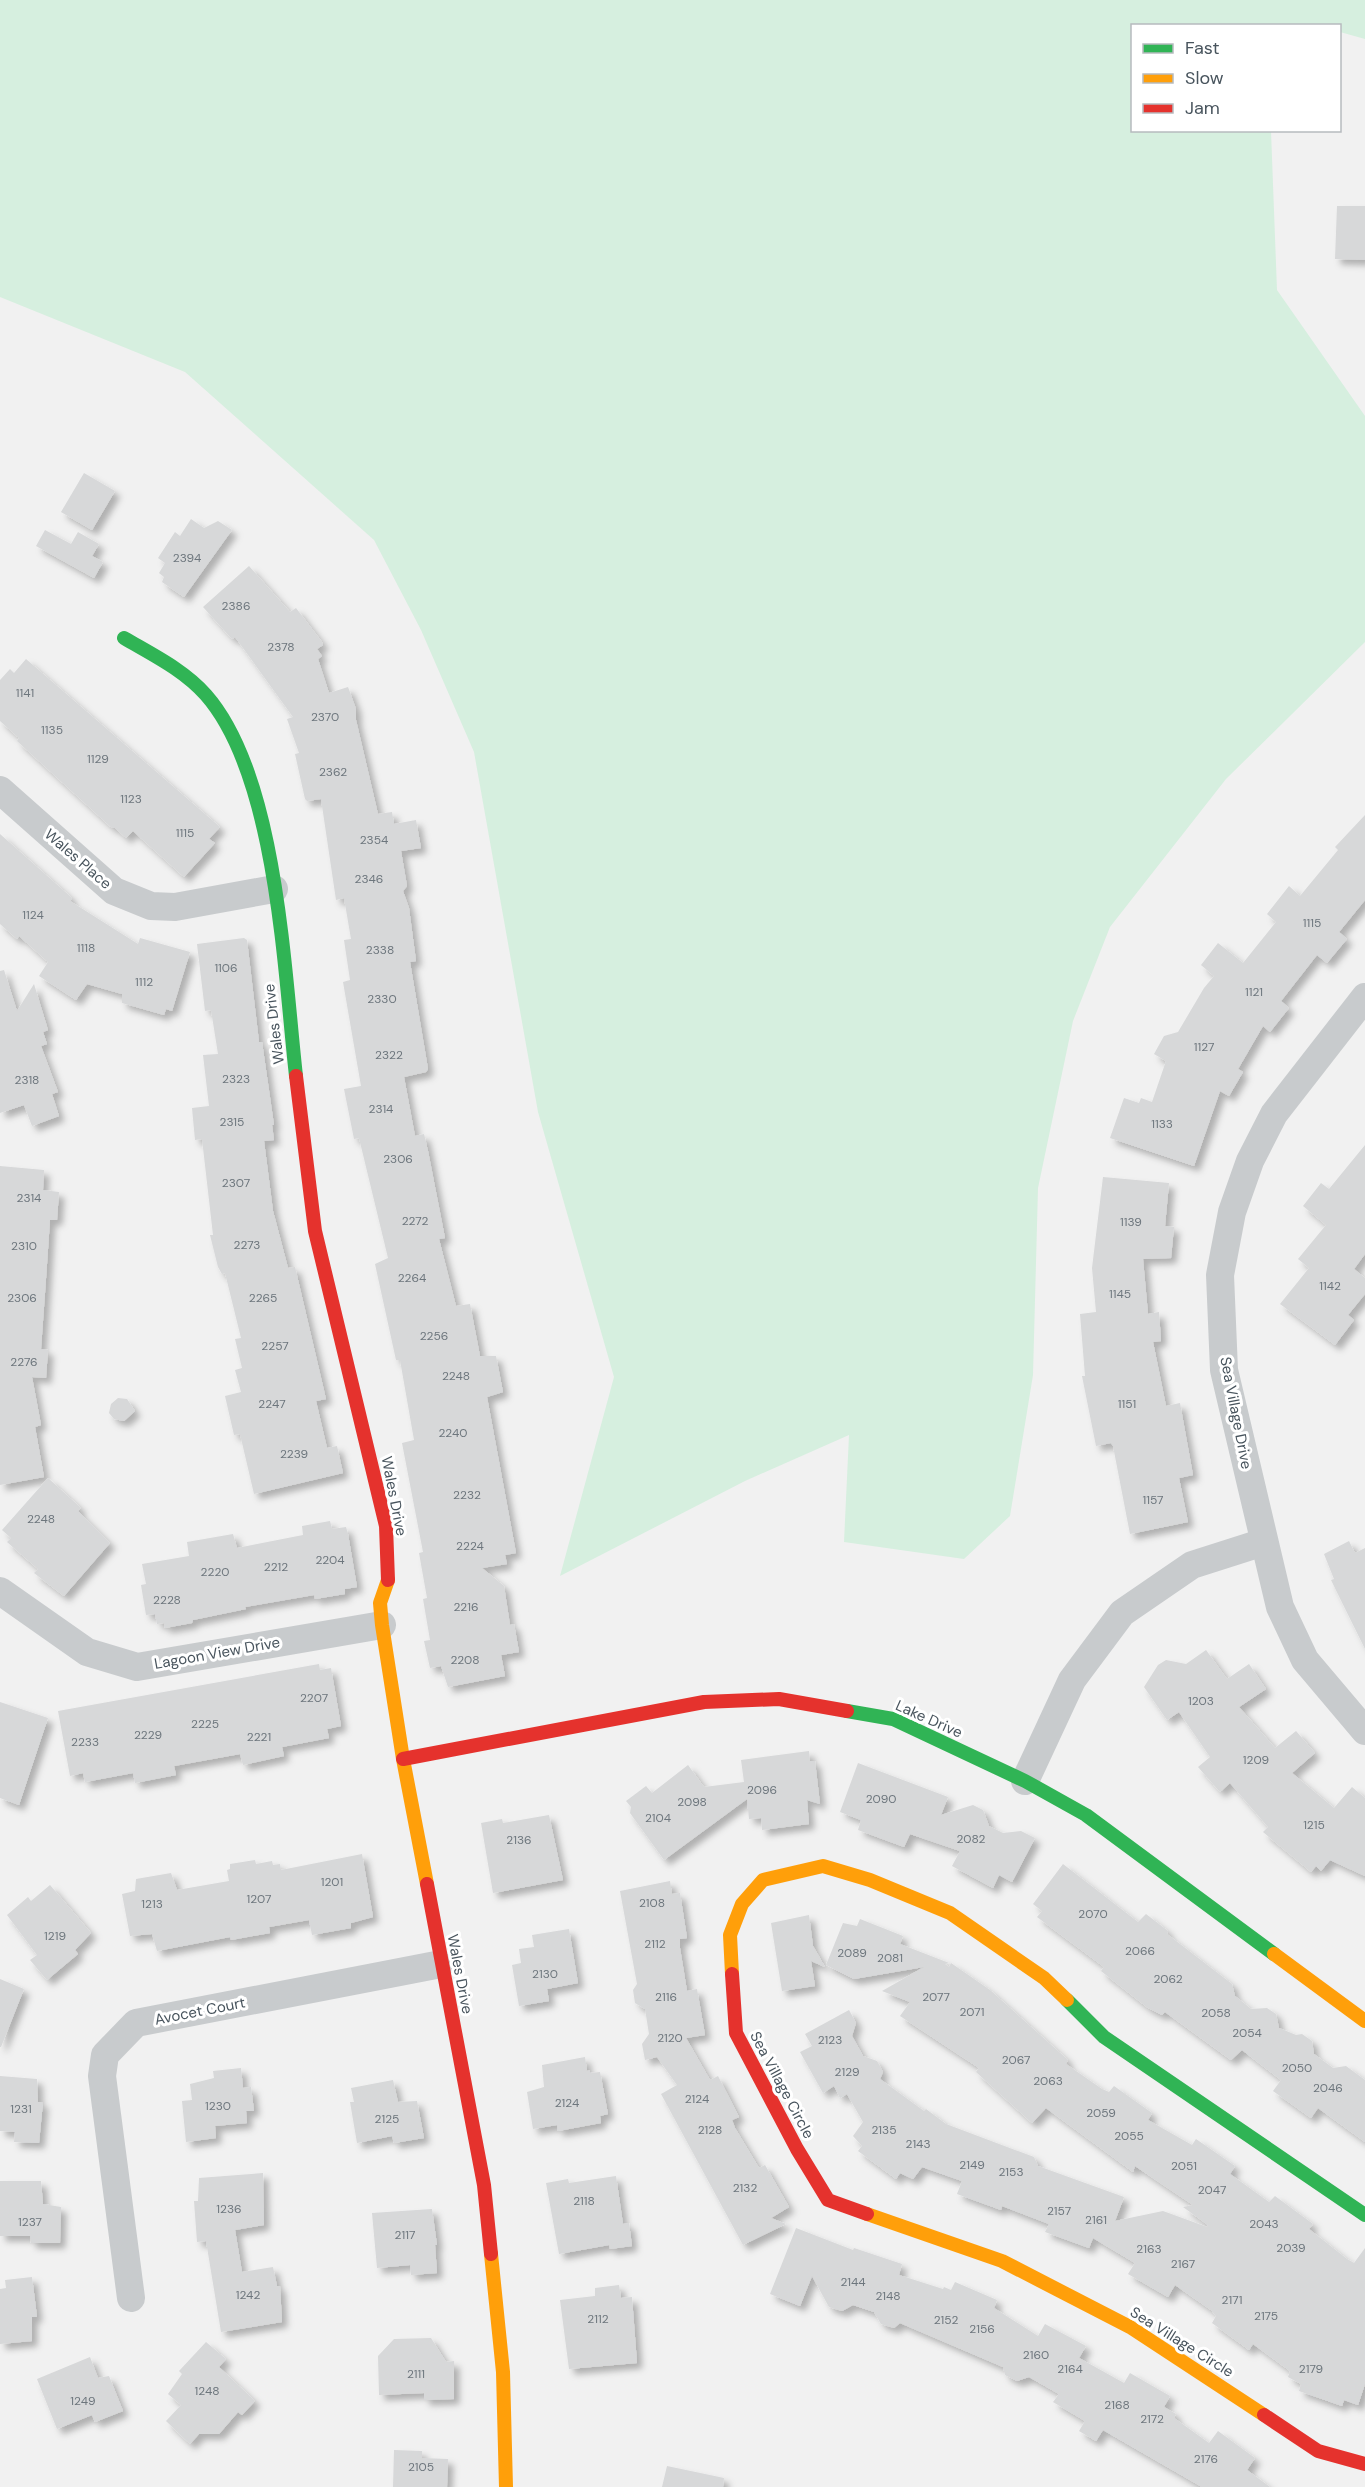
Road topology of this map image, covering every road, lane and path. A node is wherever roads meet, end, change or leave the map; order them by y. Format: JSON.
{"nodes":[{"id":1,"x":124,"y":638,"type":"dead end"},
{"id":2,"x":0,"y":790,"type":"edge"},
{"id":3,"x":274,"y":889,"type":"junction"},
{"id":4,"x":1365,"y":997,"type":"edge"},
{"id":5,"x":1263,"y":1542,"type":"junction"},
{"id":6,"x":0,"y":1591,"type":"edge"},
{"id":7,"x":382,"y":1625,"type":"junction"},
{"id":8,"x":1365,"y":1731,"type":"edge"},
{"id":9,"x":404,"y":1759,"type":"junction"},
{"id":10,"x":1025,"y":1782,"type":"junction"},
{"id":11,"x":441,"y":1964,"type":"junction"},
{"id":12,"x":1365,"y":2021,"type":"edge"},
{"id":13,"x":1365,"y":2215,"type":"edge"},
{"id":14,"x":131,"y":2298,"type":"dead end"},
{"id":15,"x":1365,"y":2464,"type":"edge"},
{"id":16,"x":506,"y":2487,"type":"edge"}],
"edges":[{"from":1,"to":3,"type":"street","name":"Wales Drive"},
{"from":2,"to":3,"type":"street","name":"Wales Place"},
{"from":3,"to":7,"type":"street","name":"Wales Drive"},
{"from":4,"to":5,"type":"street","name":"Sea Village Drive"},
{"from":5,"to":8,"type":"street","name":"Sea Village Drive"},
{"from":5,"to":10,"type":"street"},
{"from":6,"to":7,"type":"street","name":"Lagoon View Drive"},
{"from":7,"to":9,"type":"street","name":"Wales Drive"},
{"from":9,"to":10,"type":"street","name":"Lake Drive"},
{"from":9,"to":11,"type":"street","name":"Wales Drive"},
{"from":10,"to":12,"type":"street","name":"Lake Drive"},
{"from":11,"to":14,"type":"street","name":"Avocet Court"},
{"from":11,"to":16,"type":"street","name":"Wales Drive"},
{"from":13,"to":15,"type":"street","name":"Sea Village Circle"}]}
